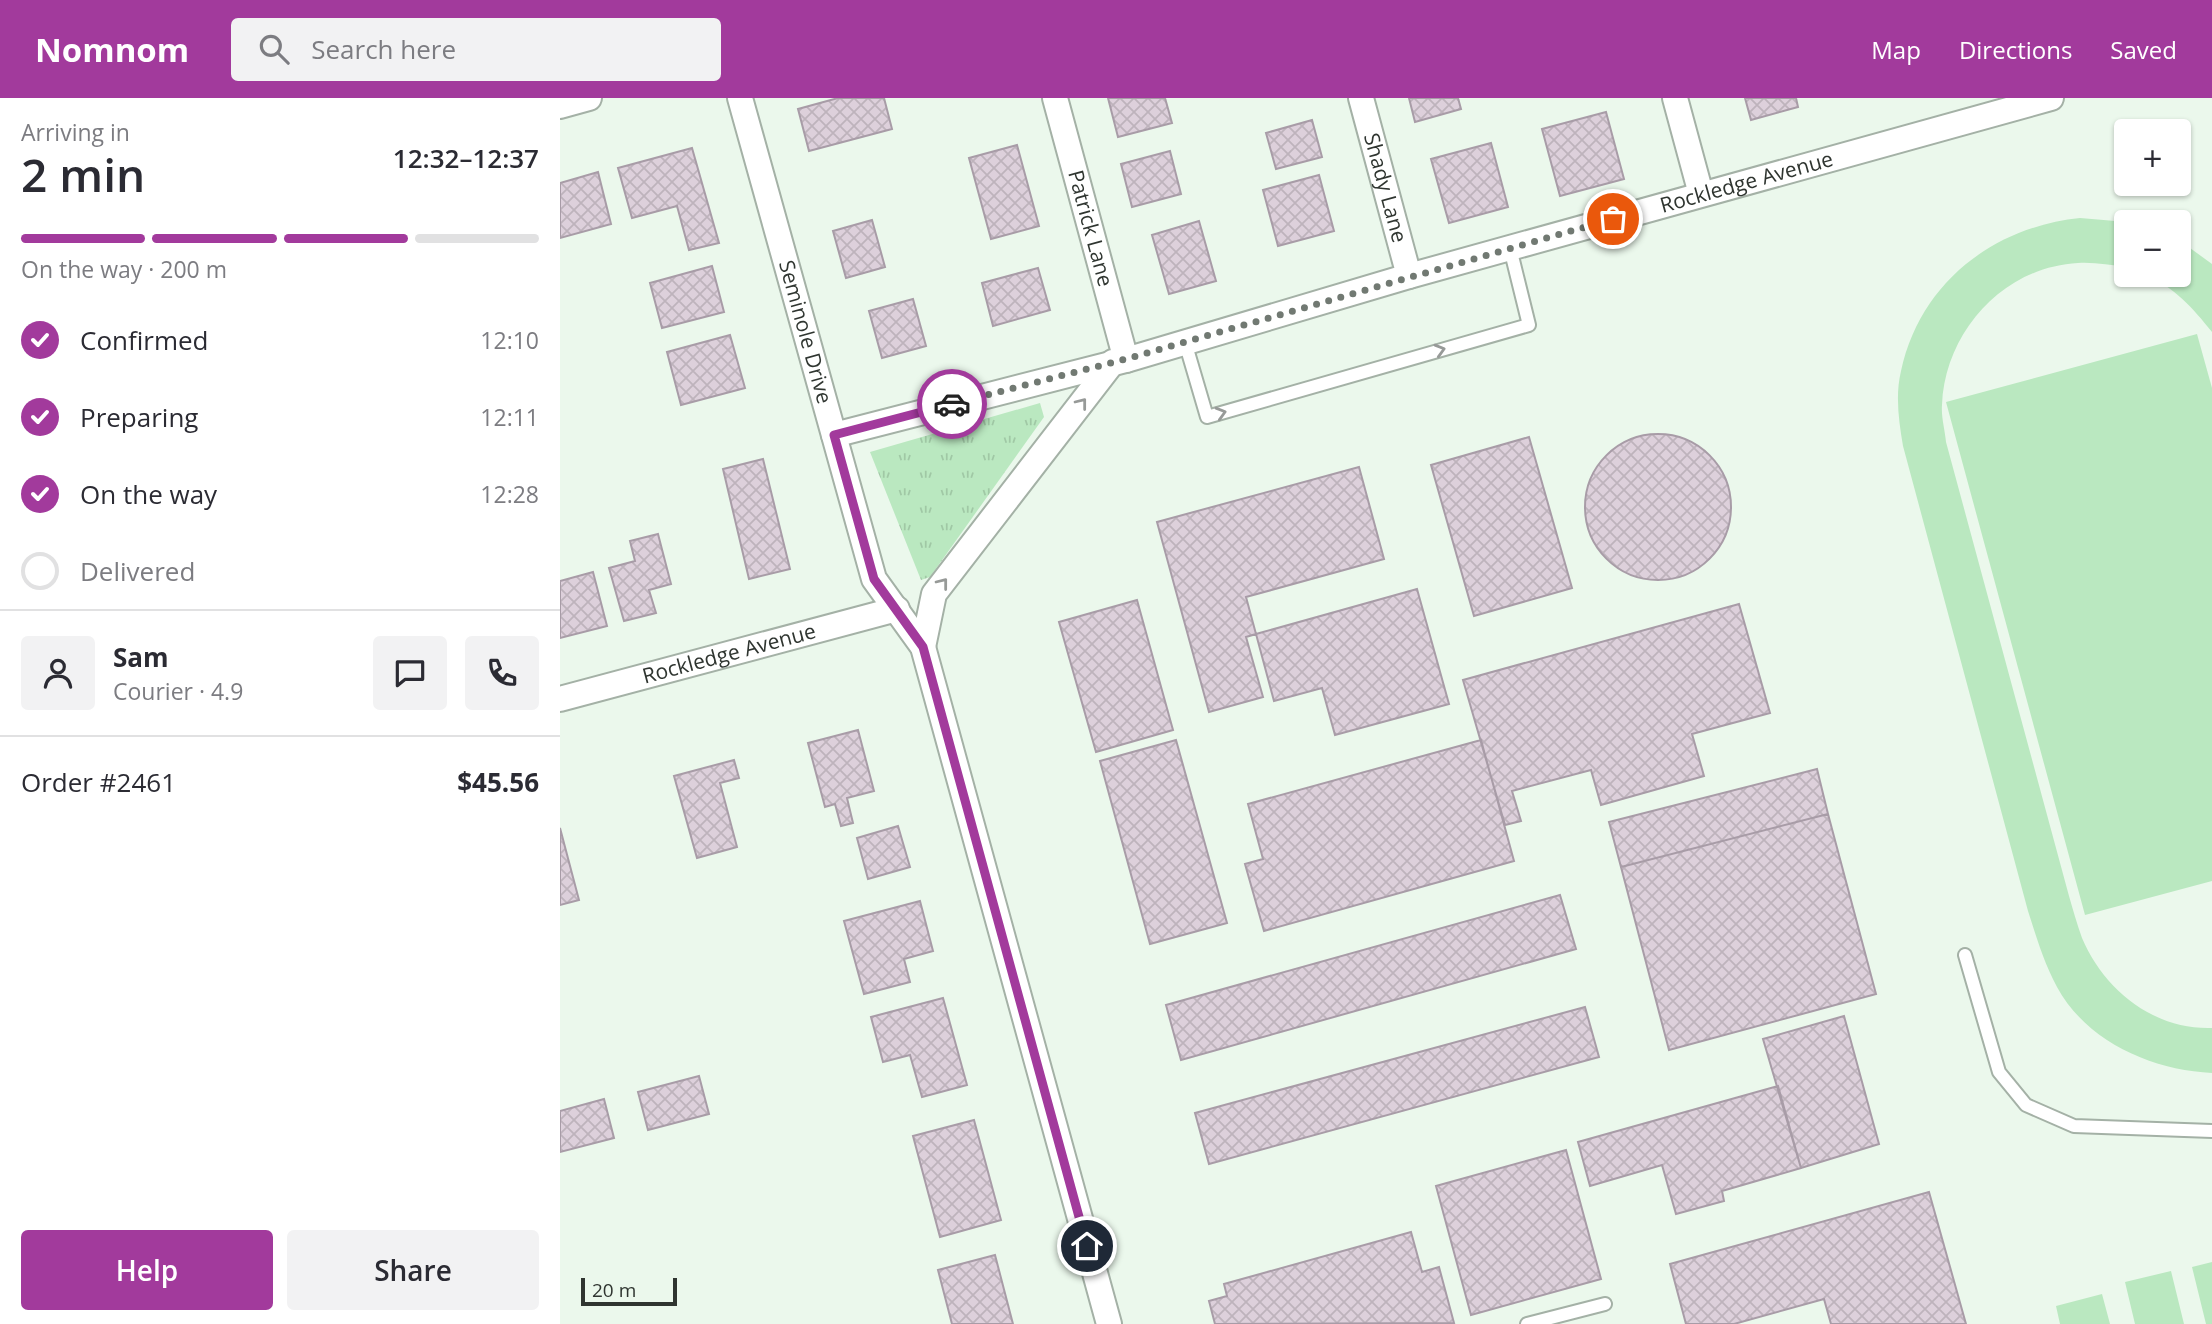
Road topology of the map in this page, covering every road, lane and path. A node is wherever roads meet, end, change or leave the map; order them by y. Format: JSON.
{"nodes":[{"id":1,"x":589,"y":98,"type":"edge"},
{"id":2,"x":740,"y":98,"type":"edge"},
{"id":3,"x":1055,"y":98,"type":"edge"},
{"id":4,"x":1361,"y":98,"type":"edge"},
{"id":5,"x":1675,"y":98,"type":"edge"},
{"id":6,"x":2051,"y":98,"type":"edge"},
{"id":7,"x":560,"y":106,"type":"edge"},
{"id":8,"x":1701,"y":194,"type":"junction"},
{"id":9,"x":1510,"y":248,"type":"junction"},
{"id":10,"x":1409,"y":276,"type":"junction"},
{"id":11,"x":1185,"y":342,"type":"junction"},
{"id":12,"x":1120,"y":361,"type":"junction"},
{"id":13,"x":834,"y":435,"type":"junction"},
{"id":14,"x":897,"y":609,"type":"junction"},
{"id":15,"x":923,"y":647,"type":"junction"},
{"id":16,"x":560,"y":699,"type":"edge"},
{"id":17,"x":1965,"y":956,"type":"dead end"},
{"id":18,"x":2212,"y":1131,"type":"edge"},
{"id":19,"x":1605,"y":1304,"type":"dead end"},
{"id":20,"x":1108,"y":1324,"type":"edge"},
{"id":21,"x":1527,"y":1324,"type":"edge"}],
"edges":[{"from":1,"to":7,"type":"street"},
{"from":2,"to":13,"type":"street","name":"Seminole Drive"},
{"from":3,"to":12,"type":"street","name":"Patrick Lane"},
{"from":4,"to":10,"type":"street","name":"Shady Lane"},
{"from":5,"to":8,"type":"street"},
{"from":6,"to":8,"type":"street","name":"Rockledge Avenue"},
{"from":8,"to":9,"type":"street","name":"Rockledge Avenue"},
{"from":9,"to":10,"type":"street","name":"Rockledge Avenue"},
{"from":11,"to":9,"type":"lane","one_way":true},
{"from":10,"to":11,"type":"street","name":"Rockledge Avenue"},
{"from":11,"to":12,"type":"street","name":"Rockledge Avenue"},
{"from":12,"to":13,"type":"street","name":"Rockledge Avenue"},
{"from":15,"to":12,"type":"street","one_way":true},
{"from":13,"to":14,"type":"street","name":"Seminole Drive"},
{"from":14,"to":15,"type":"street","name":"Seminole Drive"},
{"from":14,"to":16,"type":"street","name":"Rockledge Avenue"},
{"from":15,"to":20,"type":"street","name":"Seminole Drive"},
{"from":17,"to":18,"type":"lane"},
{"from":19,"to":21,"type":"lane"}]}
